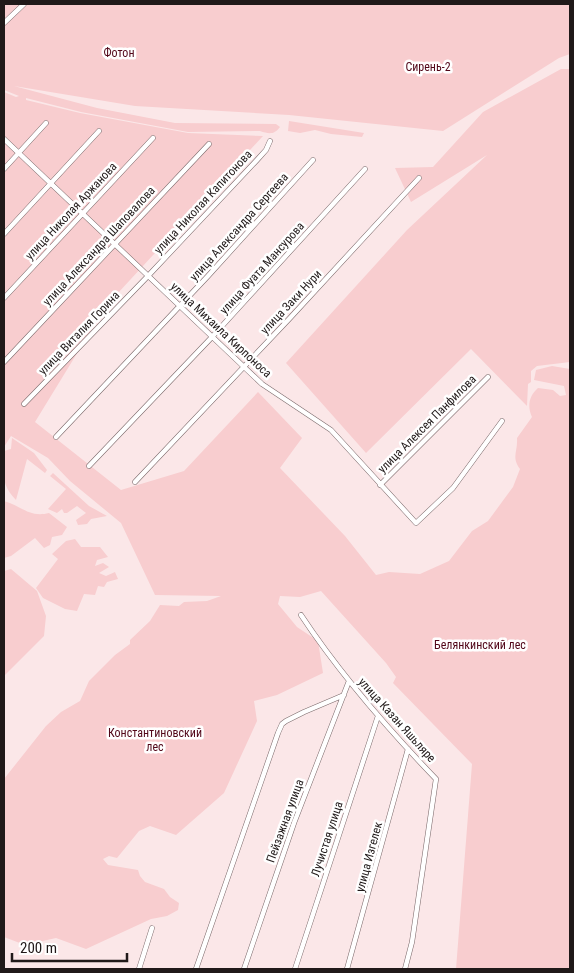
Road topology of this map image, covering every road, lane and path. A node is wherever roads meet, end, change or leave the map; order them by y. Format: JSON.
{"nodes":[{"id":1,"x":24,"y":4,"type":"edge"},
{"id":2,"x":4,"y":23,"type":"edge"},
{"id":3,"x":46,"y":123,"type":"dead end"},
{"id":4,"x":99,"y":131,"type":"dead end"},
{"id":5,"x":152,"y":138,"type":"dead end"},
{"id":6,"x":4,"y":139,"type":"edge"},
{"id":7,"x":270,"y":141,"type":"dead end"},
{"id":8,"x":209,"y":144,"type":"dead end"},
{"id":9,"x":19,"y":153,"type":"junction"},
{"id":10,"x":313,"y":160,"type":"dead end"},
{"id":11,"x":4,"y":169,"type":"edge"},
{"id":12,"x":365,"y":169,"type":"dead end"},
{"id":13,"x":419,"y":178,"type":"dead end"},
{"id":14,"x":51,"y":183,"type":"junction"},
{"id":15,"x":83,"y":214,"type":"junction"},
{"id":16,"x":4,"y":234,"type":"edge"},
{"id":17,"x":115,"y":244,"type":"junction"},
{"id":18,"x":148,"y":276,"type":"junction"},
{"id":19,"x":4,"y":298,"type":"edge"},
{"id":20,"x":180,"y":306,"type":"junction"},
{"id":21,"x":212,"y":336,"type":"junction"},
{"id":22,"x":4,"y":362,"type":"edge"},
{"id":23,"x":244,"y":367,"type":"junction"},
{"id":24,"x":488,"y":377,"type":"dead end"},
{"id":25,"x":24,"y":404,"type":"dead end"},
{"id":26,"x":502,"y":421,"type":"dead end"},
{"id":27,"x":56,"y":437,"type":"dead end"},
{"id":28,"x":89,"y":466,"type":"dead end"},
{"id":29,"x":135,"y":482,"type":"dead end"},
{"id":30,"x":380,"y":485,"type":"junction"},
{"id":31,"x":301,"y":615,"type":"dead end"},
{"id":32,"x":349,"y":681,"type":"junction"},
{"id":33,"x":344,"y":695,"type":"junction"},
{"id":34,"x":378,"y":716,"type":"junction"},
{"id":35,"x":408,"y":749,"type":"junction"},
{"id":36,"x":152,"y":928,"type":"dead end"},
{"id":37,"x":139,"y":969,"type":"edge"},
{"id":38,"x":196,"y":969,"type":"edge"},
{"id":39,"x":244,"y":969,"type":"edge"},
{"id":40,"x":295,"y":969,"type":"edge"},
{"id":41,"x":347,"y":969,"type":"edge"},
{"id":42,"x":405,"y":969,"type":"edge"}],
"edges":[{"from":1,"to":2,"type":"street"},
{"from":3,"to":9,"type":"street"},
{"from":4,"to":14,"type":"street"},
{"from":5,"to":15,"type":"street","name":"улица Николая Аржанова"},
{"from":6,"to":9,"type":"street","name":"улица Михаила Кирпоноса"},
{"from":7,"to":18,"type":"street","name":"улица Николая Капитонова"},
{"from":8,"to":17,"type":"street","name":"улица Александра Шаповалова"},
{"from":9,"to":11,"type":"street"},
{"from":9,"to":14,"type":"street","name":"улица Михаила Кирпоноса"},
{"from":10,"to":20,"type":"street","name":"улица Александра Сергеева"},
{"from":12,"to":21,"type":"street","name":"улица Фуата Мансурова"},
{"from":13,"to":23,"type":"street","name":"улица Заки Нури"},
{"from":14,"to":15,"type":"street","name":"улица Михаила Кирпоноса"},
{"from":14,"to":16,"type":"street"},
{"from":15,"to":17,"type":"street","name":"улица Михаила Кирпоноса"},
{"from":15,"to":19,"type":"street","name":"улица Николая Аржанова"},
{"from":17,"to":18,"type":"street","name":"улица Михаила Кирпоноса"},
{"from":17,"to":22,"type":"street","name":"улица Александра Шаповалова"},
{"from":18,"to":20,"type":"street","name":"улица Михаила Кирпоноса"},
{"from":18,"to":25,"type":"street","name":"улица Виталия Горина"},
{"from":20,"to":21,"type":"street","name":"улица Михаила Кирпоноса"},
{"from":20,"to":27,"type":"street","name":"улица Александра Сергеева"},
{"from":21,"to":23,"type":"street","name":"улица Михаила Кирпоноса"},
{"from":21,"to":28,"type":"street","name":"улица Фуата Мансурова"},
{"from":23,"to":29,"type":"street","name":"улица Заки Нури"},
{"from":23,"to":30,"type":"street","name":"улица Михаила Кирпоноса"},
{"from":24,"to":30,"type":"street","name":"улица Алексея Панфилова"},
{"from":26,"to":30,"type":"street","name":"улица Михаила Кирпоноса"},
{"from":31,"to":32,"type":"street","name":"улица Казан Яшьляре"},
{"from":32,"to":33,"type":"street","name":"Пейзажная улица"},
{"from":32,"to":34,"type":"street","name":"улица Казан Яшьляре"},
{"from":33,"to":38,"type":"street","name":"улица Казан Яшьляре"},
{"from":33,"to":39,"type":"street","name":"Пейзажная улица"},
{"from":34,"to":35,"type":"street","name":"улица Казан Яшьляре"},
{"from":34,"to":40,"type":"street","name":"Лучистая улица"},
{"from":35,"to":41,"type":"street","name":"улица Изгелек"},
{"from":35,"to":42,"type":"street","name":"улица Казан Яшьляре"},
{"from":36,"to":37,"type":"street"}]}
